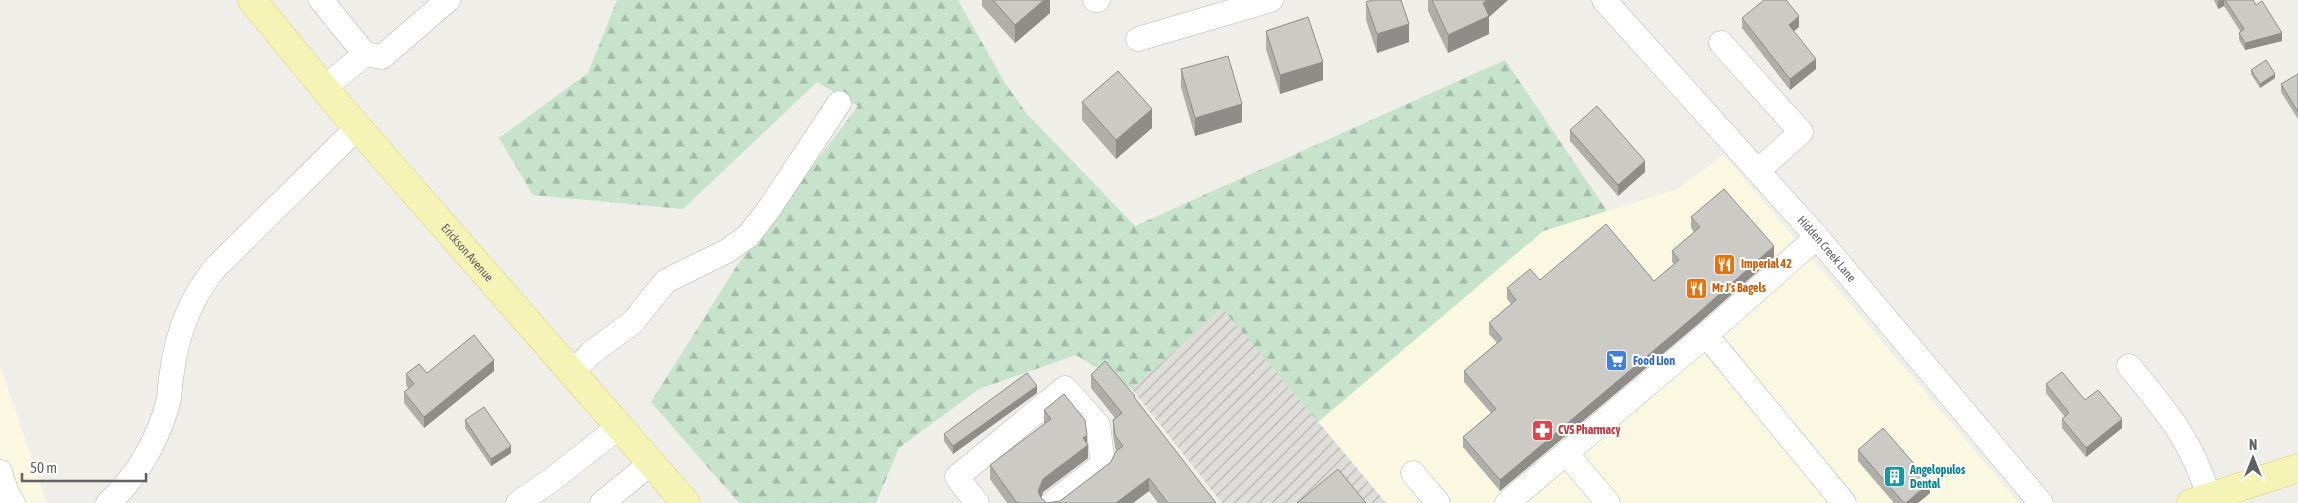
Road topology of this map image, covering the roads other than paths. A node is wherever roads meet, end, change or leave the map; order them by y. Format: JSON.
{"nodes":[{"id":1,"x":252,"y":0,"type":"edge"},
{"id":2,"x":321,"y":0,"type":"edge"},
{"id":3,"x":448,"y":0,"type":"edge"},
{"id":4,"x":1095,"y":0,"type":"edge"},
{"id":5,"x":1098,"y":0,"type":"edge"},
{"id":6,"x":1271,"y":0,"type":"edge"},
{"id":7,"x":1604,"y":0,"type":"edge"},
{"id":8,"x":1206,"y":9,"type":"edge"},
{"id":9,"x":1138,"y":39,"type":"dead end"},
{"id":10,"x":1721,"y":43,"type":"dead end"},
{"id":11,"x":365,"y":54,"type":"junction"},
{"id":12,"x":324,"y":88,"type":"junction"},
{"id":13,"x":839,"y":103,"type":"dead end"},
{"id":14,"x":358,"y":127,"type":"junction"},
{"id":15,"x":1758,"y":171,"type":"junction"},
{"id":16,"x":1818,"y":237,"type":"junction"},
{"id":17,"x":1706,"y":336,"type":"junction"},
{"id":18,"x":2129,"y":366,"type":"dead end"},
{"id":19,"x":572,"y":373,"type":"junction"},
{"id":20,"x":619,"y":427,"type":"junction"},
{"id":21,"x":1566,"y":454,"type":"junction"},
{"id":22,"x":651,"y":463,"type":"junction"},
{"id":23,"x":2298,"y":468,"type":"edge"},
{"id":24,"x":0,"y":472,"type":"edge"},
{"id":25,"x":1412,"y":473,"type":"dead end"},
{"id":26,"x":614,"y":499,"type":"edge"},
{"id":27,"x":968,"y":500,"type":"edge"},
{"id":28,"x":2200,"y":500,"type":"edge"},
{"id":29,"x":13,"y":503,"type":"edge"},
{"id":30,"x":108,"y":503,"type":"edge"},
{"id":31,"x":518,"y":503,"type":"edge"},
{"id":32,"x":686,"y":503,"type":"edge"},
{"id":33,"x":1052,"y":503,"type":"edge"},
{"id":34,"x":1438,"y":503,"type":"edge"},
{"id":35,"x":1507,"y":503,"type":"edge"},
{"id":36,"x":1608,"y":503,"type":"edge"},
{"id":37,"x":1844,"y":503,"type":"edge"},
{"id":38,"x":2041,"y":503,"type":"edge"}],
"edges":[{"from":1,"to":12,"type":"main road","name":"Erickson Avenue"},
{"from":2,"to":11,"type":"street"},
{"from":3,"to":11,"type":"street"},
{"from":4,"to":5,"type":"street"},
{"from":6,"to":8,"type":"street"},
{"from":7,"to":15,"type":"street","name":"Hidden Creek Lane"},
{"from":8,"to":9,"type":"street"},
{"from":10,"to":15,"type":"street"},
{"from":11,"to":12,"type":"street"},
{"from":12,"to":14,"type":"main road","name":"Erickson Avenue"},
{"from":13,"to":19,"type":"street"},
{"from":14,"to":19,"type":"main road","name":"Erickson Avenue"},
{"from":14,"to":30,"type":"street"},
{"from":15,"to":16,"type":"street","name":"Hidden Creek Lane"},
{"from":16,"to":17,"type":"street"},
{"from":16,"to":38,"type":"street","name":"Hidden Creek Lane"},
{"from":17,"to":21,"type":"street"},
{"from":17,"to":37,"type":"street"},
{"from":18,"to":28,"type":"street"},
{"from":19,"to":20,"type":"main road","name":"Erickson Avenue"},
{"from":20,"to":22,"type":"main road","name":"Erickson Avenue"},
{"from":20,"to":31,"type":"street"},
{"from":21,"to":35,"type":"street"},
{"from":21,"to":36,"type":"street"},
{"from":22,"to":26,"type":"street"},
{"from":22,"to":32,"type":"main road","name":"Erickson Avenue"},
{"from":23,"to":28,"type":"main road"},
{"from":24,"to":29,"type":"street"},
{"from":25,"to":34,"type":"street"},
{"from":27,"to":33,"type":"street"}]}
